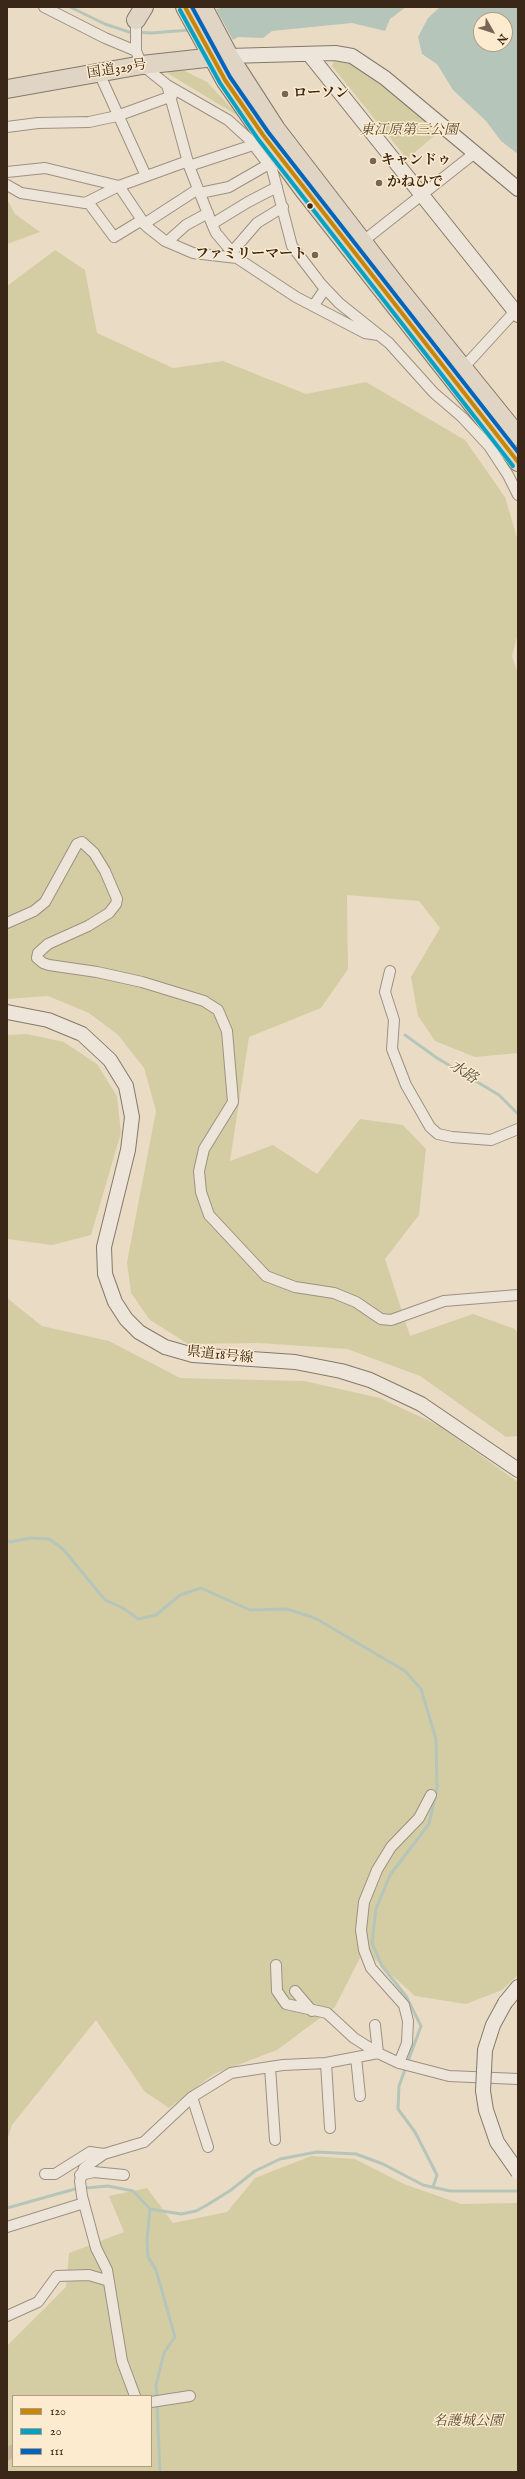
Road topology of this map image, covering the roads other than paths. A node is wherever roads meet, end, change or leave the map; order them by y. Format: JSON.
{"nodes":[{"id":1,"x":44,"y":7,"type":"edge"},
{"id":2,"x":196,"y":10,"type":"edge"},
{"id":3,"x":139,"y":11,"type":"edge"},
{"id":4,"x":309,"y":54,"type":"junction"},
{"id":5,"x":220,"y":56,"type":"junction"},
{"id":6,"x":139,"y":58,"type":"junction"},
{"id":7,"x":99,"y":72,"type":"junction"},
{"id":8,"x":167,"y":85,"type":"junction"},
{"id":9,"x":7,"y":89,"type":"edge"},
{"id":10,"x":172,"y":96,"type":"junction"},
{"id":11,"x":117,"y":116,"type":"junction"},
{"id":12,"x":7,"y":127,"type":"edge"},
{"id":13,"x":253,"y":145,"type":"junction"},
{"id":14,"x":476,"y":152,"type":"junction"},
{"id":15,"x":188,"y":163,"type":"junction"},
{"id":16,"x":269,"y":164,"type":"junction"},
{"id":17,"x":7,"y":172,"type":"edge"},
{"id":18,"x":146,"y":176,"type":"junction"},
{"id":19,"x":104,"y":182,"type":"junction"},
{"id":20,"x":7,"y":185,"type":"edge"},
{"id":21,"x":119,"y":186,"type":"junction"},
{"id":22,"x":277,"y":187,"type":"junction"},
{"id":23,"x":518,"y":189,"type":"edge"},
{"id":24,"x":199,"y":191,"type":"junction"},
{"id":25,"x":423,"y":194,"type":"junction"},
{"id":26,"x":102,"y":195,"type":"junction"},
{"id":27,"x":88,"y":202,"type":"junction"},
{"id":28,"x":282,"y":207,"type":"junction"},
{"id":29,"x":208,"y":213,"type":"junction"},
{"id":30,"x":143,"y":222,"type":"junction"},
{"id":31,"x":212,"y":224,"type":"junction"},
{"id":32,"x":167,"y":242,"type":"junction"},
{"id":33,"x":362,"y":242,"type":"junction"},
{"id":34,"x":234,"y":255,"type":"junction"},
{"id":35,"x":325,"y":289,"type":"junction"},
{"id":36,"x":314,"y":305,"type":"junction"},
{"id":37,"x":517,"y":312,"type":"edge"},
{"id":38,"x":380,"y":336,"type":"junction"},
{"id":39,"x":464,"y":367,"type":"junction"},
{"id":40,"x":518,"y":436,"type":"edge"},
{"id":41,"x":518,"y":462,"type":"edge"},
{"id":42,"x":518,"y":495,"type":"edge"},
{"id":43,"x":7,"y":923,"type":"edge"},
{"id":44,"x":390,"y":971,"type":"dead end"},
{"id":45,"x":7,"y":1012,"type":"edge"},
{"id":46,"x":518,"y":1129,"type":"edge"},
{"id":47,"x":518,"y":1295,"type":"edge"},
{"id":48,"x":518,"y":1470,"type":"edge"},
{"id":49,"x":431,"y":1795,"type":"dead end"},
{"id":50,"x":276,"y":1965,"type":"dead end"},
{"id":51,"x":518,"y":1987,"type":"edge"},
{"id":52,"x":295,"y":1991,"type":"dead end"},
{"id":53,"x":312,"y":2011,"type":"junction"},
{"id":54,"x":375,"y":2025,"type":"dead end"},
{"id":55,"x":378,"y":2053,"type":"junction"},
{"id":56,"x":356,"y":2057,"type":"junction"},
{"id":57,"x":326,"y":2063,"type":"junction"},
{"id":58,"x":400,"y":2063,"type":"junction"},
{"id":59,"x":270,"y":2066,"type":"junction"},
{"id":60,"x":518,"y":2079,"type":"edge"},
{"id":61,"x":360,"y":2096,"type":"dead end"},
{"id":62,"x":192,"y":2097,"type":"junction"},
{"id":63,"x":330,"y":2128,"type":"dead end"},
{"id":64,"x":276,"y":2140,"type":"dead end"},
{"id":65,"x":208,"y":2147,"type":"dead end"},
{"id":66,"x":104,"y":2154,"type":"junction"},
{"id":67,"x":518,"y":2172,"type":"edge"},
{"id":68,"x":45,"y":2174,"type":"dead end"},
{"id":69,"x":124,"y":2175,"type":"dead end"},
{"id":70,"x":80,"y":2178,"type":"junction"},
{"id":71,"x":83,"y":2200,"type":"junction"},
{"id":72,"x":7,"y":2227,"type":"edge"},
{"id":73,"x":109,"y":2281,"type":"junction"},
{"id":74,"x":7,"y":2316,"type":"edge"},
{"id":75,"x":135,"y":2395,"type":"edge"},
{"id":76,"x":190,"y":2396,"type":"dead end"},
{"id":77,"x":152,"y":2402,"type":"edge"}],
"edges":[{"from":1,"to":6,"type":"street"},
{"from":2,"to":5,"type":"highway"},
{"from":3,"to":6,"type":"street"},
{"from":4,"to":5,"type":"main road"},
{"from":4,"to":14,"type":"main road"},
{"from":4,"to":25,"type":"main road"},
{"from":5,"to":6,"type":"highway","name":"国道329号"},
{"from":5,"to":33,"type":"highway"},
{"from":5,"to":41,"type":"highway"},
{"from":6,"to":7,"type":"highway","name":"国道329号"},
{"from":6,"to":8,"type":"street"},
{"from":7,"to":9,"type":"highway","name":"国道329号"},
{"from":7,"to":11,"type":"street"},
{"from":8,"to":10,"type":"street"},
{"from":8,"to":13,"type":"street"},
{"from":10,"to":11,"type":"street"},
{"from":10,"to":15,"type":"street"},
{"from":11,"to":12,"type":"street"},
{"from":11,"to":18,"type":"street"},
{"from":13,"to":15,"type":"street"},
{"from":13,"to":16,"type":"street"},
{"from":14,"to":23,"type":"main road"},
{"from":14,"to":25,"type":"street"},
{"from":15,"to":18,"type":"street"},
{"from":15,"to":24,"type":"street"},
{"from":16,"to":22,"type":"street"},
{"from":16,"to":24,"type":"street"},
{"from":17,"to":19,"type":"street"},
{"from":18,"to":21,"type":"street"},
{"from":19,"to":21,"type":"street"},
{"from":19,"to":26,"type":"street"},
{"from":20,"to":27,"type":"street"},
{"from":21,"to":26,"type":"street"},
{"from":21,"to":30,"type":"street"},
{"from":22,"to":28,"type":"street"},
{"from":22,"to":31,"type":"street"},
{"from":24,"to":29,"type":"street"},
{"from":24,"to":30,"type":"street"},
{"from":25,"to":33,"type":"street"},
{"from":25,"to":37,"type":"main road"},
{"from":26,"to":27,"type":"street"},
{"from":27,"to":30,"type":"street"},
{"from":28,"to":34,"type":"street"},
{"from":28,"to":35,"type":"street"},
{"from":29,"to":31,"type":"street"},
{"from":29,"to":32,"type":"street"},
{"from":30,"to":32,"type":"street"},
{"from":31,"to":34,"type":"street"},
{"from":32,"to":34,"type":"street"},
{"from":33,"to":39,"type":"highway"},
{"from":34,"to":36,"type":"street"},
{"from":35,"to":36,"type":"street"},
{"from":35,"to":38,"type":"street"},
{"from":36,"to":38,"type":"street"},
{"from":37,"to":39,"type":"street"},
{"from":38,"to":42,"type":"street"},
{"from":39,"to":40,"type":"highway"},
{"from":43,"to":47,"type":"street"},
{"from":44,"to":46,"type":"street"},
{"from":45,"to":48,"type":"main road","name":"県道18号線"},
{"from":49,"to":58,"type":"street"},
{"from":50,"to":53,"type":"street"},
{"from":51,"to":67,"type":"main road","bridge":true},
{"from":52,"to":53,"type":"street"},
{"from":53,"to":55,"type":"street"},
{"from":54,"to":55,"type":"street"},
{"from":55,"to":56,"type":"street"},
{"from":55,"to":58,"type":"street"},
{"from":56,"to":57,"type":"street"},
{"from":56,"to":61,"type":"street"},
{"from":57,"to":59,"type":"street"},
{"from":57,"to":63,"type":"street"},
{"from":58,"to":60,"type":"street"},
{"from":59,"to":62,"type":"street"},
{"from":59,"to":64,"type":"street"},
{"from":62,"to":65,"type":"street"},
{"from":62,"to":66,"type":"street"},
{"from":66,"to":68,"type":"street"},
{"from":66,"to":70,"type":"street"},
{"from":69,"to":70,"type":"street"},
{"from":70,"to":71,"type":"street"},
{"from":71,"to":72,"type":"street"},
{"from":71,"to":73,"type":"street"},
{"from":73,"to":74,"type":"street"},
{"from":73,"to":75,"type":"street"},
{"from":76,"to":77,"type":"street"}]}
